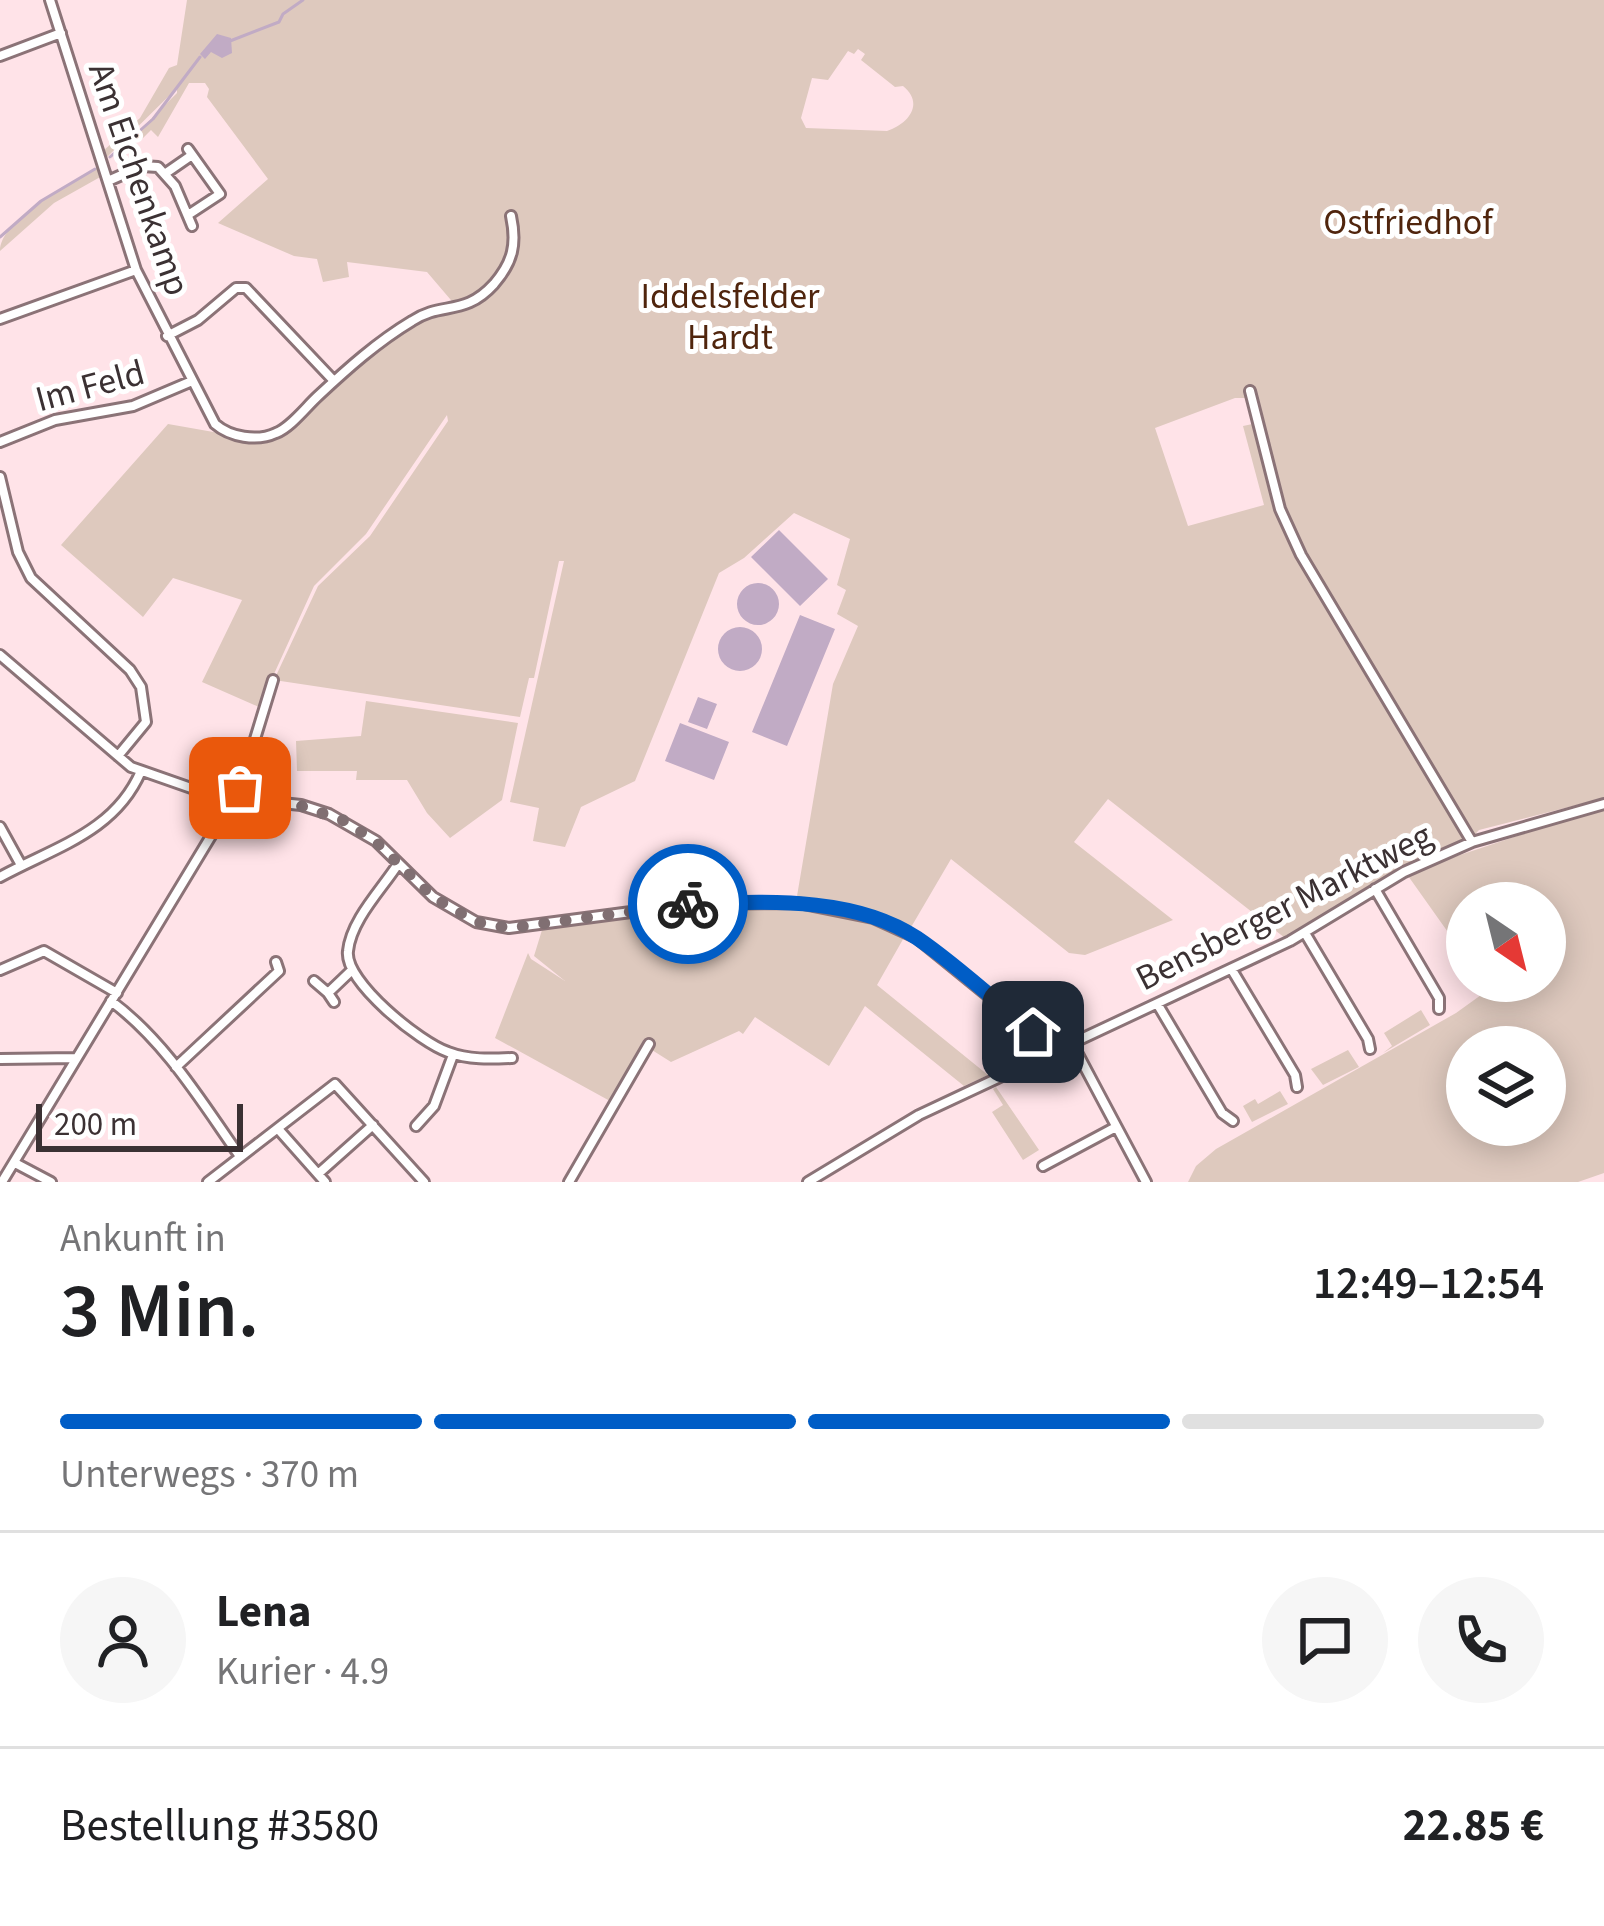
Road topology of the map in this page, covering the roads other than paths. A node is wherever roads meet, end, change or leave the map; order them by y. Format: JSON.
{"nodes":[{"id":1,"x":50,"y":0,"type":"edge"},
{"id":2,"x":62,"y":33,"type":"junction"},
{"id":3,"x":0,"y":56,"type":"edge"},
{"id":4,"x":166,"y":173,"type":"junction"},
{"id":5,"x":108,"y":181,"type":"junction"},
{"id":6,"x":511,"y":216,"type":"dead end"},
{"id":7,"x":136,"y":270,"type":"junction"},
{"id":8,"x":0,"y":319,"type":"edge"},
{"id":9,"x":167,"y":336,"type":"junction"},
{"id":10,"x":192,"y":381,"type":"junction"},
{"id":11,"x":334,"y":382,"type":"junction"},
{"id":12,"x":1250,"y":391,"type":"dead end"},
{"id":13,"x":0,"y":442,"type":"edge"},
{"id":14,"x":0,"y":477,"type":"edge"},
{"id":15,"x":0,"y":655,"type":"edge"},
{"id":16,"x":273,"y":680,"type":"dead end"},
{"id":17,"x":118,"y":756,"type":"junction"},
{"id":18,"x":141,"y":771,"type":"junction"},
{"id":19,"x":231,"y":800,"type":"junction"},
{"id":20,"x":1604,"y":804,"type":"edge"},
{"id":21,"x":0,"y":827,"type":"edge"},
{"id":22,"x":1472,"y":842,"type":"junction"},
{"id":23,"x":398,"y":863,"type":"junction"},
{"id":24,"x":21,"y":866,"type":"junction"},
{"id":25,"x":0,"y":877,"type":"edge"},
{"id":26,"x":1375,"y":889,"type":"junction"},
{"id":27,"x":1305,"y":933,"type":"junction"},
{"id":28,"x":276,"y":962,"type":"dead end"},
{"id":29,"x":0,"y":970,"type":"edge"},
{"id":30,"x":1232,"y":970,"type":"junction"},
{"id":31,"x":351,"y":971,"type":"junction"},
{"id":32,"x":314,"y":981,"type":"dead end"},
{"id":33,"x":114,"y":997,"type":"junction"},
{"id":34,"x":1157,"y":1005,"type":"junction"},
{"id":35,"x":1439,"y":1009,"type":"dead end"},
{"id":36,"x":1072,"y":1043,"type":"junction"},
{"id":37,"x":649,"y":1044,"type":"dead end"},
{"id":38,"x":1370,"y":1049,"type":"dead end"},
{"id":39,"x":1056,"y":1051,"type":"junction"},
{"id":40,"x":453,"y":1054,"type":"junction"},
{"id":41,"x":78,"y":1058,"type":"junction"},
{"id":42,"x":512,"y":1058,"type":"dead end"},
{"id":43,"x":0,"y":1059,"type":"edge"},
{"id":44,"x":176,"y":1067,"type":"junction"},
{"id":45,"x":1297,"y":1088,"type":"dead end"},
{"id":46,"x":1232,"y":1121,"type":"dead end"},
{"id":47,"x":373,"y":1125,"type":"junction"},
{"id":48,"x":416,"y":1126,"type":"dead end"},
{"id":49,"x":1116,"y":1127,"type":"junction"},
{"id":50,"x":279,"y":1130,"type":"junction"},
{"id":51,"x":239,"y":1155,"type":"junction"},
{"id":52,"x":15,"y":1163,"type":"junction"},
{"id":53,"x":1043,"y":1166,"type":"dead end"},
{"id":54,"x":322,"y":1178,"type":"edge"},
{"id":55,"x":2,"y":1182,"type":"edge"},
{"id":56,"x":51,"y":1182,"type":"edge"},
{"id":57,"x":208,"y":1182,"type":"edge"},
{"id":58,"x":424,"y":1182,"type":"edge"},
{"id":59,"x":569,"y":1182,"type":"edge"},
{"id":60,"x":808,"y":1182,"type":"edge"},
{"id":61,"x":1146,"y":1182,"type":"edge"}],
"edges":[{"from":1,"to":2,"type":"street","name":"Am Eichenkamp"},
{"from":2,"to":3,"type":"street"},
{"from":2,"to":5,"type":"street","name":"Am Eichenkamp"},
{"from":4,"to":4,"type":"street"},
{"from":4,"to":5,"type":"street"},
{"from":5,"to":7,"type":"street","name":"Am Eichenkamp"},
{"from":6,"to":11,"type":"street","name":"Am Eichenkamp"},
{"from":7,"to":8,"type":"street"},
{"from":7,"to":9,"type":"street","name":"Am Eichenkamp"},
{"from":9,"to":10,"type":"street","name":"Am Eichenkamp"},
{"from":9,"to":11,"type":"street"},
{"from":10,"to":11,"type":"street","name":"Am Eichenkamp"},
{"from":10,"to":13,"type":"street","name":"Im Feld"},
{"from":12,"to":22,"type":"street"},
{"from":14,"to":17,"type":"street"},
{"from":15,"to":17,"type":"street"},
{"from":16,"to":19,"type":"street"},
{"from":17,"to":18,"type":"street"},
{"from":18,"to":19,"type":"street"},
{"from":18,"to":24,"type":"street"},
{"from":19,"to":23,"type":"street"},
{"from":19,"to":33,"type":"street"},
{"from":20,"to":22,"type":"street","name":"Bensberger Marktweg"},
{"from":21,"to":24,"type":"street"},
{"from":22,"to":26,"type":"street","name":"Bensberger Marktweg"},
{"from":23,"to":31,"type":"street"},
{"from":23,"to":39,"type":"street"},
{"from":24,"to":25,"type":"street"},
{"from":26,"to":27,"type":"street","name":"Bensberger Marktweg"},
{"from":26,"to":35,"type":"street"},
{"from":27,"to":30,"type":"street","name":"Bensberger Marktweg"},
{"from":27,"to":38,"type":"street"},
{"from":28,"to":44,"type":"street"},
{"from":29,"to":33,"type":"street"},
{"from":30,"to":34,"type":"street","name":"Bensberger Marktweg"},
{"from":30,"to":45,"type":"street"},
{"from":31,"to":32,"type":"street"},
{"from":31,"to":40,"type":"street"},
{"from":33,"to":41,"type":"street"},
{"from":33,"to":44,"type":"street"},
{"from":34,"to":36,"type":"street","name":"Bensberger Marktweg"},
{"from":34,"to":46,"type":"street"},
{"from":36,"to":39,"type":"street","name":"Bensberger Marktweg"},
{"from":36,"to":49,"type":"street"},
{"from":37,"to":59,"type":"street"},
{"from":39,"to":60,"type":"street","name":"Bensberger Marktweg"},
{"from":40,"to":42,"type":"street"},
{"from":40,"to":48,"type":"street"},
{"from":41,"to":43,"type":"street"},
{"from":41,"to":52,"type":"street"},
{"from":44,"to":51,"type":"street"},
{"from":47,"to":50,"type":"street"},
{"from":47,"to":54,"type":"street"},
{"from":47,"to":58,"type":"street"},
{"from":49,"to":53,"type":"street"},
{"from":49,"to":61,"type":"street"},
{"from":50,"to":51,"type":"street"},
{"from":50,"to":54,"type":"street"},
{"from":51,"to":57,"type":"street"},
{"from":52,"to":55,"type":"street"},
{"from":52,"to":56,"type":"street"}]}
